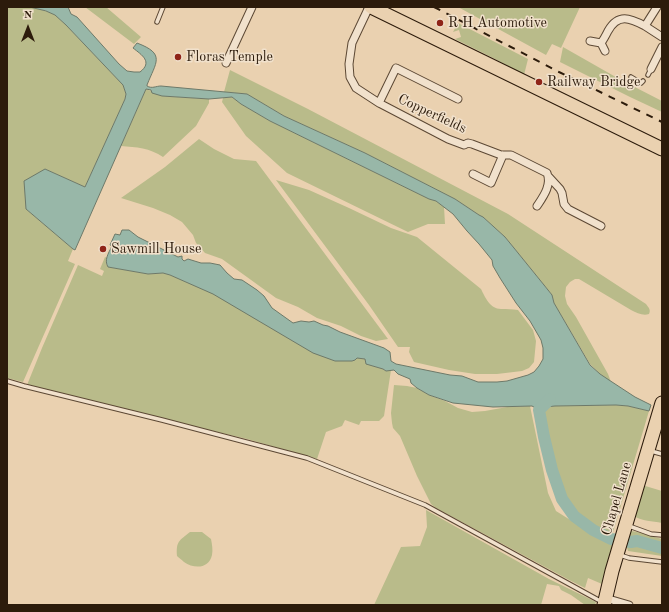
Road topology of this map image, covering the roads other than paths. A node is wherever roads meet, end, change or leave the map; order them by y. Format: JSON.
{"nodes":[{"id":1,"x":163,"y":7,"type":"edge"},
{"id":2,"x":252,"y":7,"type":"edge"},
{"id":3,"x":370,"y":7,"type":"edge"},
{"id":4,"x":657,"y":7,"type":"edge"},
{"id":5,"x":158,"y":22,"type":"dead end"},
{"id":6,"x":646,"y":26,"type":"junction"},
{"id":7,"x":662,"y":36,"type":"edge"},
{"id":8,"x":590,"y":41,"type":"dead end"},
{"id":9,"x":602,"y":43,"type":"junction"},
{"id":10,"x":662,"y":47,"type":"edge"},
{"id":11,"x":605,"y":51,"type":"dead end"},
{"id":12,"x":226,"y":63,"type":"dead end"},
{"id":13,"x":649,"y":72,"type":"dead end"},
{"id":14,"x":631,"y":77,"type":"dead end"},
{"id":15,"x":643,"y":81,"type":"dead end"},
{"id":16,"x":458,"y":99,"type":"dead end"},
{"id":17,"x":379,"y":103,"type":"junction"},
{"id":18,"x":662,"y":149,"type":"edge"},
{"id":19,"x":503,"y":155,"type":"junction"},
{"id":20,"x":473,"y":174,"type":"dead end"},
{"id":21,"x":549,"y":177,"type":"junction"},
{"id":22,"x":537,"y":206,"type":"dead end"},
{"id":23,"x":601,"y":226,"type":"dead end"},
{"id":24,"x":7,"y":381,"type":"edge"},
{"id":25,"x":660,"y":408,"type":"edge"},
{"id":26,"x":648,"y":450,"type":"junction"},
{"id":27,"x":662,"y":454,"type":"edge"},
{"id":28,"x":626,"y":525,"type":"junction"},
{"id":29,"x":662,"y":535,"type":"edge"},
{"id":30,"x":618,"y":554,"type":"junction"},
{"id":31,"x":662,"y":562,"type":"edge"},
{"id":32,"x":604,"y":602,"type":"edge"},
{"id":33,"x":629,"y":605,"type":"edge"}],
"edges":[{"from":1,"to":5,"type":"lane"},
{"from":2,"to":12,"type":"street"},
{"from":3,"to":17,"type":"street","name":"Copperfields"},
{"from":3,"to":18,"type":"highway"},
{"from":4,"to":6,"type":"street"},
{"from":6,"to":7,"type":"street"},
{"from":6,"to":9,"type":"street"},
{"from":8,"to":9,"type":"street"},
{"from":9,"to":11,"type":"street"},
{"from":10,"to":13,"type":"street"},
{"from":14,"to":15,"type":"lane"},
{"from":16,"to":17,"type":"street"},
{"from":17,"to":19,"type":"street","name":"Copperfields"},
{"from":19,"to":20,"type":"street"},
{"from":19,"to":21,"type":"street","name":"Copperfields"},
{"from":21,"to":22,"type":"street"},
{"from":21,"to":23,"type":"street","name":"Copperfields"},
{"from":24,"to":32,"type":"lane"},
{"from":25,"to":26,"type":"highway","name":"Chapel Lane"},
{"from":26,"to":27,"type":"lane"},
{"from":26,"to":28,"type":"highway","name":"Chapel Lane"},
{"from":28,"to":29,"type":"lane"},
{"from":28,"to":30,"type":"highway","name":"Chapel Lane"},
{"from":30,"to":31,"type":"lane"},
{"from":30,"to":32,"type":"highway","name":"Chapel Lane"},
{"from":32,"to":33,"type":"street"}]}
